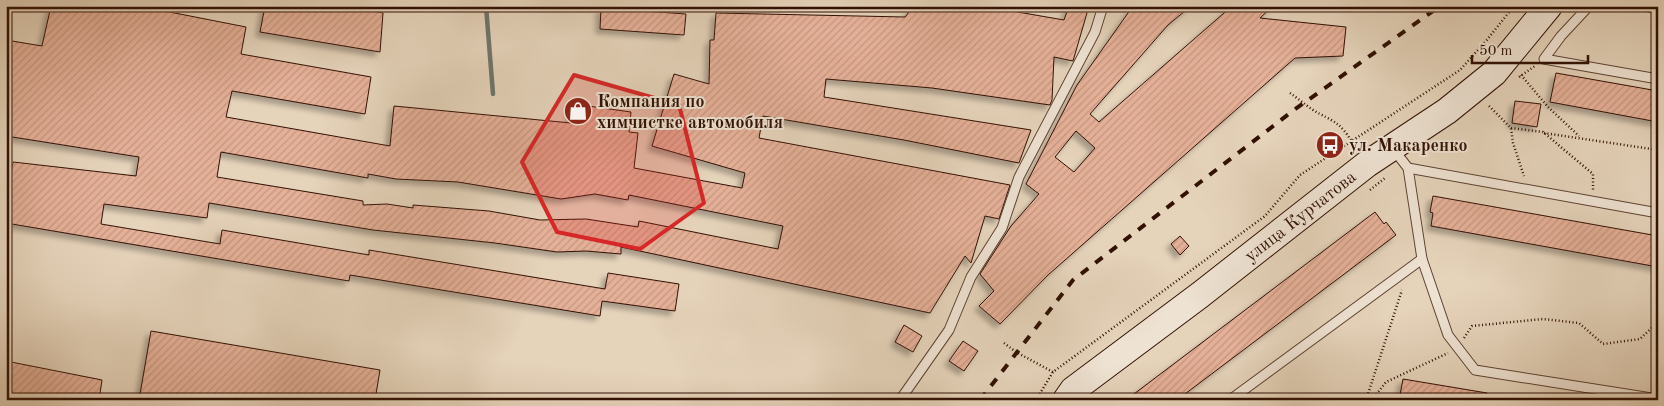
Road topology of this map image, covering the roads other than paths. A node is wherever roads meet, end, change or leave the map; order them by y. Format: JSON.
{"nodes":[{"id":1,"x":1103,"y":6,"type":"edge"},
{"id":2,"x":1549,"y":6,"type":"edge"},
{"id":3,"x":1589,"y":6,"type":"edge"},
{"id":4,"x":1644,"y":6,"type":"edge"},
{"id":5,"x":1658,"y":10,"type":"edge"},
{"id":6,"x":1658,"y":79,"type":"edge"},
{"id":7,"x":1392,"y":147,"type":"junction"},
{"id":8,"x":1408,"y":168,"type":"junction"},
{"id":9,"x":1658,"y":213,"type":"edge"},
{"id":10,"x":1422,"y":259,"type":"junction"},
{"id":11,"x":1658,"y":399,"type":"edge"},
{"id":12,"x":900,"y":400,"type":"edge"},
{"id":13,"x":1066,"y":400,"type":"edge"},
{"id":14,"x":1230,"y":400,"type":"edge"}],
"edges":[{"from":1,"to":12,"type":"lane"},
{"from":2,"to":7,"type":"main road","name":"улица Курчатова"},
{"from":3,"to":6,"type":"lane"},
{"from":4,"to":5,"type":"lane"},
{"from":7,"to":8,"type":"lane"},
{"from":7,"to":13,"type":"main road","name":"улица Курчатова"},
{"from":8,"to":9,"type":"lane"},
{"from":8,"to":10,"type":"lane"},
{"from":10,"to":11,"type":"lane"},
{"from":10,"to":14,"type":"lane"}]}
